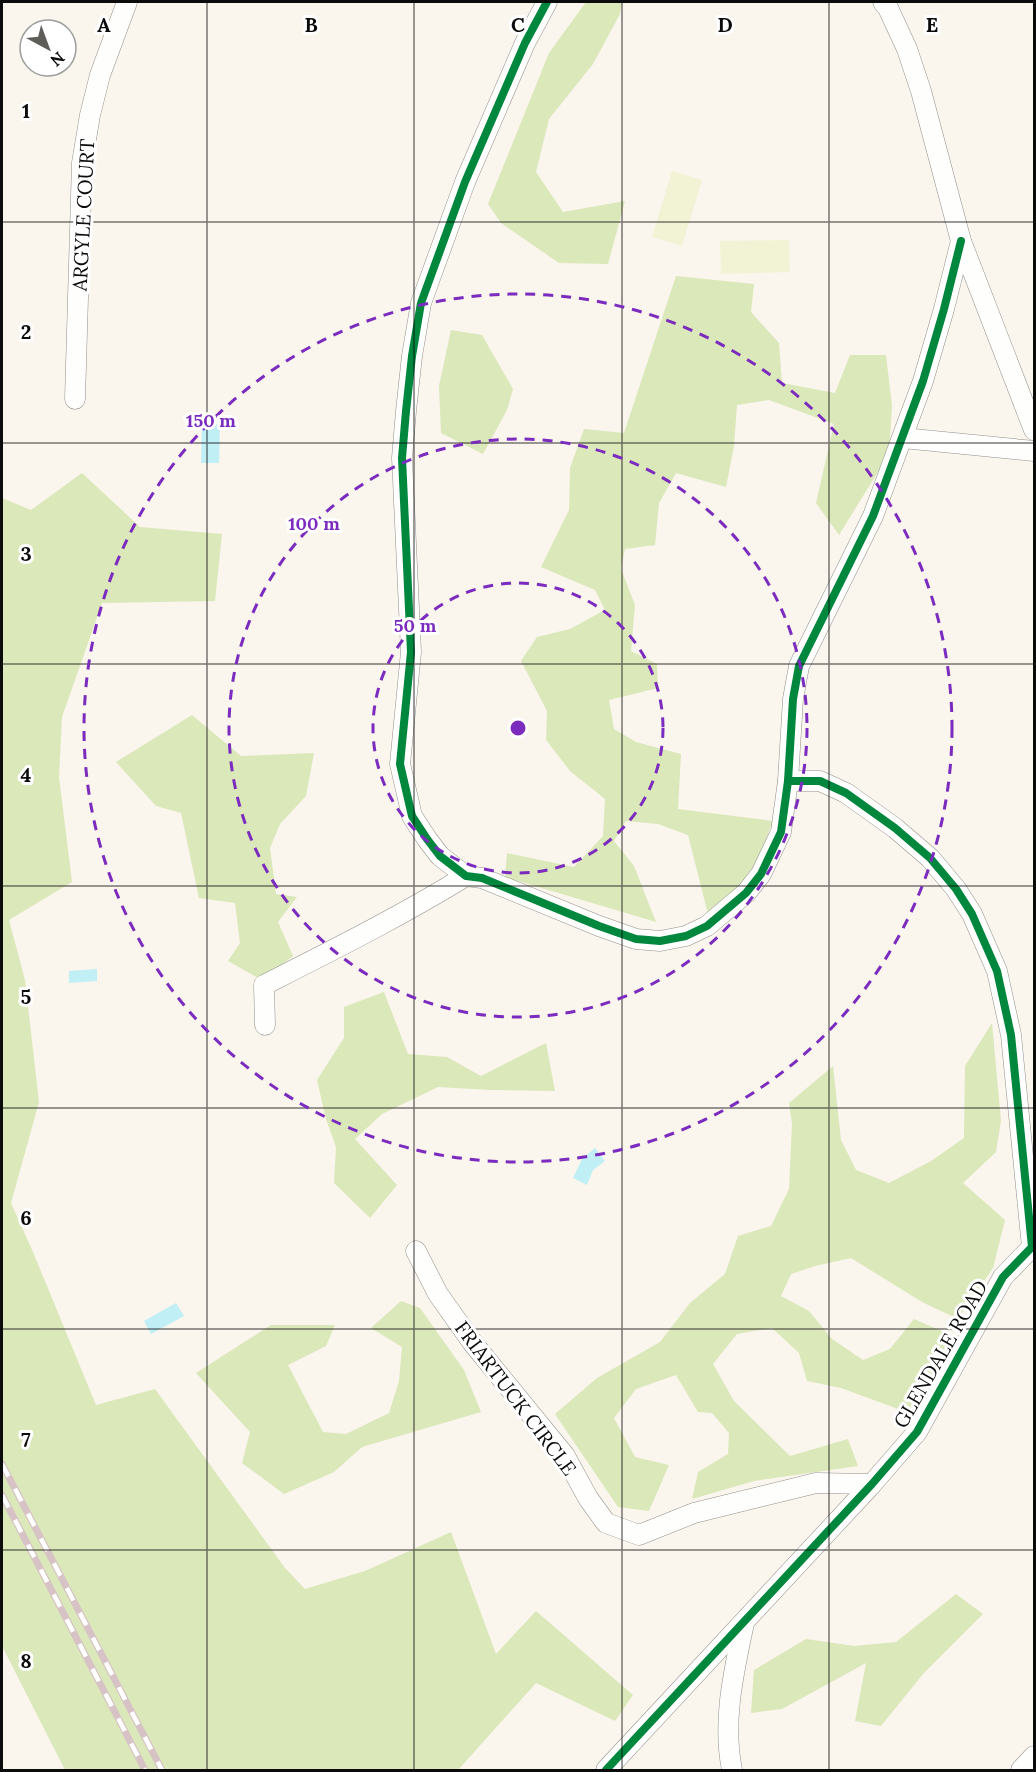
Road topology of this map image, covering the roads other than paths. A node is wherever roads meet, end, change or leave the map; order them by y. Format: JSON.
{"nodes":[{"id":1,"x":127,"y":2,"type":"edge"},
{"id":2,"x":547,"y":2,"type":"edge"},
{"id":3,"x":883,"y":2,"type":"edge"},
{"id":4,"x":961,"y":241,"type":"junction"},
{"id":5,"x":75,"y":399,"type":"dead end"},
{"id":6,"x":1035,"y":430,"type":"edge"},
{"id":7,"x":903,"y":438,"type":"junction"},
{"id":8,"x":1035,"y":451,"type":"edge"},
{"id":9,"x":788,"y":781,"type":"junction"},
{"id":10,"x":466,"y":876,"type":"junction"},
{"id":11,"x":265,"y":1026,"type":"dead end"},
{"id":12,"x":1029,"y":1163,"type":"edge"},
{"id":13,"x":1034,"y":1246,"type":"edge"},
{"id":14,"x":416,"y":1251,"type":"dead end"},
{"id":15,"x":872,"y":1484,"type":"junction"},
{"id":16,"x":744,"y":1623,"type":"junction"},
{"id":17,"x":1035,"y":1756,"type":"edge"},
{"id":18,"x":606,"y":1770,"type":"edge"},
{"id":19,"x":732,"y":1770,"type":"edge"},
{"id":20,"x":1021,"y":1770,"type":"edge"}],
"edges":[{"from":1,"to":5,"type":"street","name":"ARGYLE COURT"},
{"from":2,"to":10,"type":"street"},
{"from":3,"to":4,"type":"street"},
{"from":4,"to":6,"type":"street"},
{"from":4,"to":7,"type":"street"},
{"from":7,"to":8,"type":"street"},
{"from":7,"to":9,"type":"street"},
{"from":9,"to":10,"type":"street"},
{"from":9,"to":12,"type":"street","name":"GLENDALE ROAD"},
{"from":10,"to":11,"type":"street"},
{"from":12,"to":13,"type":"street","name":"GLENDALE ROAD"},
{"from":13,"to":15,"type":"street","name":"GLENDALE ROAD"},
{"from":14,"to":15,"type":"street","name":"FRIARTUCK CIRCLE"},
{"from":15,"to":16,"type":"street","name":"GLENDALE ROAD"},
{"from":16,"to":18,"type":"street","name":"GLENDALE ROAD"},
{"from":16,"to":19,"type":"street"},
{"from":17,"to":20,"type":"street"}]}
